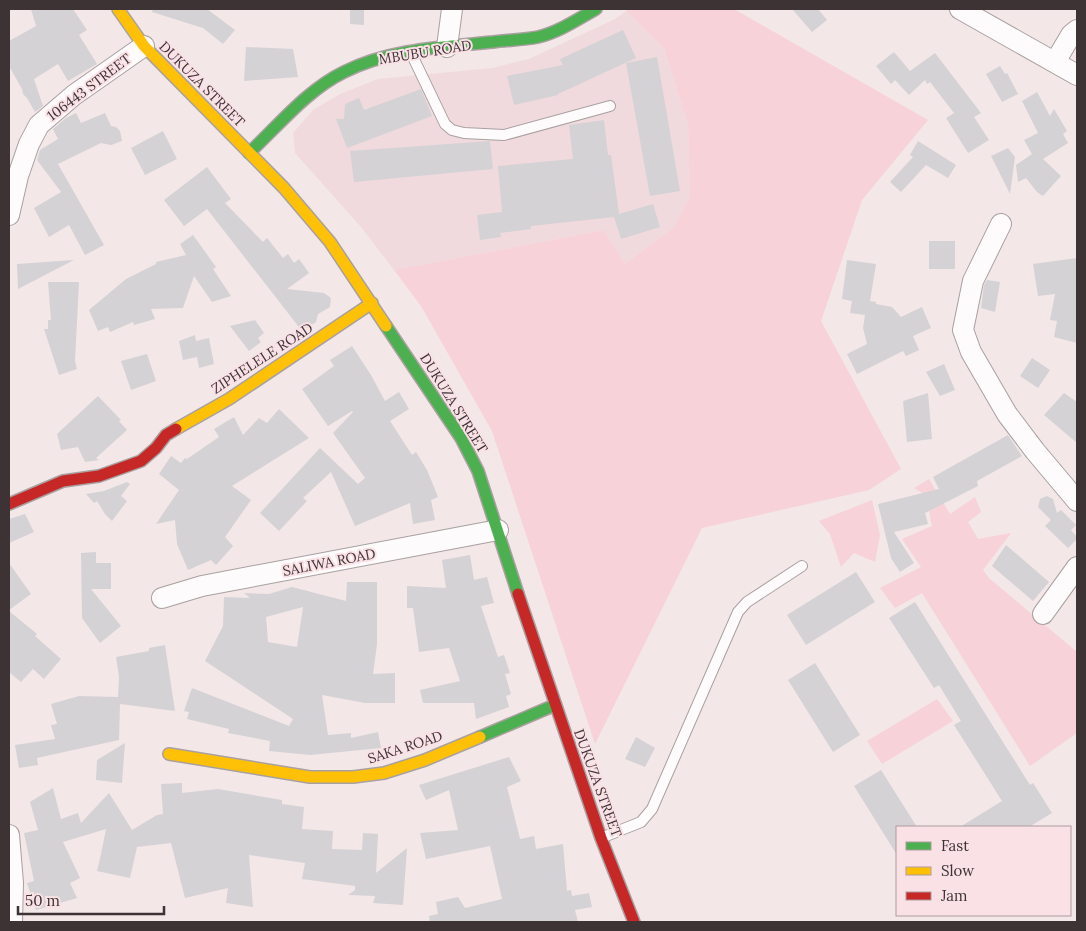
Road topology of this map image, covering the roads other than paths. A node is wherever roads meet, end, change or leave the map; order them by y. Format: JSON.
{"nodes":[{"id":1,"x":118,"y":9,"type":"edge"},
{"id":2,"x":452,"y":9,"type":"edge"},
{"id":3,"x":596,"y":9,"type":"edge"},
{"id":4,"x":960,"y":9,"type":"edge"},
{"id":5,"x":1077,"y":30,"type":"edge"},
{"id":6,"x":144,"y":46,"type":"junction"},
{"id":7,"x":447,"y":48,"type":"junction"},
{"id":8,"x":411,"y":52,"type":"junction"},
{"id":9,"x":1055,"y":62,"type":"junction"},
{"id":10,"x":1077,"y":75,"type":"edge"},
{"id":11,"x":610,"y":106,"type":"dead end"},
{"id":12,"x":249,"y":153,"type":"junction"},
{"id":13,"x":9,"y":216,"type":"edge"},
{"id":14,"x":1001,"y":224,"type":"dead end"},
{"id":15,"x":372,"y":304,"type":"junction"},
{"id":16,"x":1077,"y":500,"type":"edge"},
{"id":17,"x":9,"y":504,"type":"edge"},
{"id":18,"x":498,"y":530,"type":"junction"},
{"id":19,"x":802,"y":566,"type":"dead end"},
{"id":20,"x":1077,"y":567,"type":"edge"},
{"id":21,"x":162,"y":598,"type":"dead end"},
{"id":22,"x":1043,"y":614,"type":"dead end"},
{"id":23,"x":554,"y":705,"type":"junction"},
{"id":24,"x":169,"y":754,"type":"dead end"},
{"id":25,"x":9,"y":835,"type":"edge"},
{"id":26,"x":602,"y":838,"type":"junction"},
{"id":27,"x":12,"y":922,"type":"edge"},
{"id":28,"x":634,"y":922,"type":"edge"}],
"edges":[{"from":1,"to":6,"type":"street","name":"DUKUZA STREET"},
{"from":2,"to":7,"type":"street"},
{"from":3,"to":7,"type":"street","name":"MBUBU ROAD"},
{"from":4,"to":9,"type":"street"},
{"from":5,"to":9,"type":"street"},
{"from":6,"to":12,"type":"street","name":"DUKUZA STREET"},
{"from":6,"to":13,"type":"street","name":"106443 STREET"},
{"from":7,"to":8,"type":"street","name":"MBUBU ROAD"},
{"from":8,"to":11,"type":"lane"},
{"from":8,"to":12,"type":"street","name":"MBUBU ROAD"},
{"from":9,"to":10,"type":"street"},
{"from":12,"to":15,"type":"street","name":"DUKUZA STREET"},
{"from":14,"to":16,"type":"street"},
{"from":15,"to":17,"type":"street","name":"ZIPHELELE ROAD"},
{"from":15,"to":18,"type":"street","name":"DUKUZA STREET"},
{"from":18,"to":21,"type":"street","name":"SALIWA ROAD"},
{"from":18,"to":23,"type":"street","name":"DUKUZA STREET"},
{"from":19,"to":26,"type":"lane"},
{"from":20,"to":22,"type":"street"},
{"from":23,"to":24,"type":"street","name":"SAKA ROAD"},
{"from":23,"to":26,"type":"street","name":"DUKUZA STREET"},
{"from":25,"to":27,"type":"street"},
{"from":26,"to":28,"type":"street","name":"DUKUZA STREET"}]}
